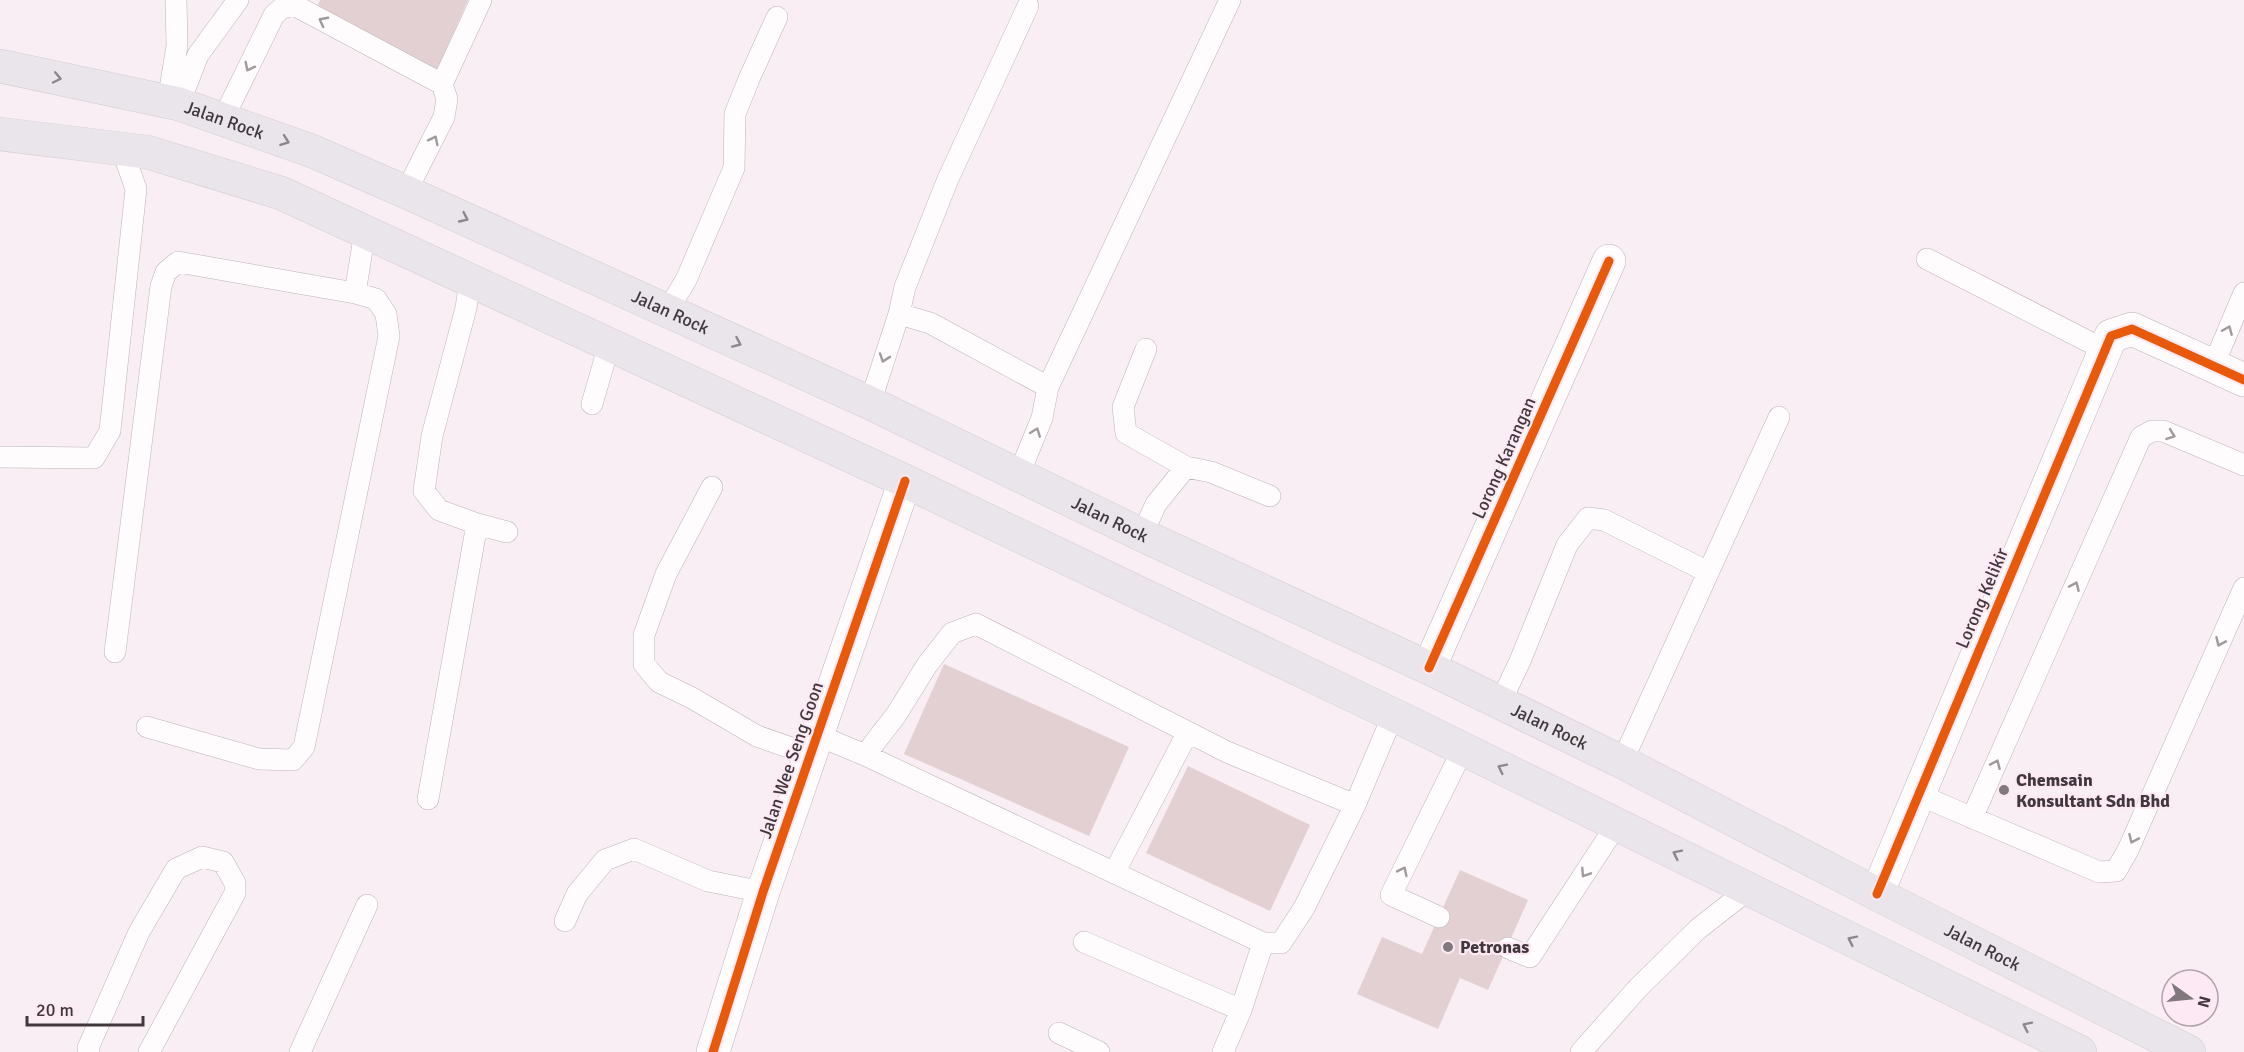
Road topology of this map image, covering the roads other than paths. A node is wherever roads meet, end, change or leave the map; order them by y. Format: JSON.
{"nodes":[{"id":1,"x":176,"y":0,"type":"edge"},
{"id":2,"x":238,"y":0,"type":"edge"},
{"id":3,"x":481,"y":0,"type":"edge"},
{"id":4,"x":1230,"y":0,"type":"edge"},
{"id":5,"x":296,"y":3,"type":"edge"},
{"id":6,"x":1028,"y":6,"type":"dead end"},
{"id":7,"x":777,"y":16,"type":"dead end"},
{"id":8,"x":0,"y":66,"type":"edge"},
{"id":9,"x":442,"y":84,"type":"junction"},
{"id":10,"x":174,"y":103,"type":"junction"},
{"id":11,"x":223,"y":119,"type":"junction"},
{"id":12,"x":0,"y":134,"type":"edge"},
{"id":13,"x":122,"y":149,"type":"junction"},
{"id":14,"x":406,"y":192,"type":"junction"},
{"id":15,"x":365,"y":232,"type":"junction"},
{"id":16,"x":1927,"y":258,"type":"dead end"},
{"id":17,"x":1609,"y":261,"type":"dead end"},
{"id":18,"x":470,"y":280,"type":"junction"},
{"id":19,"x":356,"y":292,"type":"junction"},
{"id":20,"x":2244,"y":293,"type":"edge"},
{"id":21,"x":667,"y":311,"type":"junction"},
{"id":22,"x":899,"y":314,"type":"junction"},
{"id":23,"x":609,"y":345,"type":"junction"},
{"id":24,"x":1146,"y":349,"type":"dead end"},
{"id":25,"x":2106,"y":350,"type":"junction"},
{"id":26,"x":2213,"y":366,"type":"junction"},
{"id":27,"x":2244,"y":380,"type":"edge"},
{"id":28,"x":1048,"y":387,"type":"junction"},
{"id":29,"x":870,"y":403,"type":"junction"},
{"id":30,"x":592,"y":404,"type":"dead end"},
{"id":31,"x":1779,"y":417,"type":"dead end"},
{"id":32,"x":0,"y":457,"type":"edge"},
{"id":33,"x":2244,"y":465,"type":"edge"},
{"id":34,"x":1186,"y":467,"type":"junction"},
{"id":35,"x":1019,"y":474,"type":"junction"},
{"id":36,"x":905,"y":481,"type":"junction"},
{"id":37,"x":712,"y":487,"type":"dead end"},
{"id":38,"x":1270,"y":496,"type":"dead end"},
{"id":39,"x":477,"y":524,"type":"junction"},
{"id":40,"x":507,"y":532,"type":"dead end"},
{"id":41,"x":1142,"y":534,"type":"junction"},
{"id":42,"x":1708,"y":572,"type":"junction"},
{"id":43,"x":2244,"y":588,"type":"edge"},
{"id":44,"x":115,"y":652,"type":"dead end"},
{"id":45,"x":1429,"y":668,"type":"junction"},
{"id":46,"x":1500,"y":703,"type":"junction"},
{"id":47,"x":1393,"y":715,"type":"junction"},
{"id":48,"x":147,"y":728,"type":"dead end"},
{"id":49,"x":1188,"y":732,"type":"junction"},
{"id":50,"x":814,"y":745,"type":"junction"},
{"id":51,"x":1463,"y":749,"type":"junction"},
{"id":52,"x":865,"y":755,"type":"junction"},
{"id":53,"x":1622,"y":762,"type":"junction"},
{"id":54,"x":1917,"y":794,"type":"junction"},
{"id":55,"x":428,"y":799,"type":"dead end"},
{"id":56,"x":1354,"y":805,"type":"junction"},
{"id":57,"x":1972,"y":818,"type":"junction"},
{"id":58,"x":1617,"y":824,"type":"junction"},
{"id":59,"x":1114,"y":873,"type":"junction"},
{"id":60,"x":1749,"y":889,"type":"junction"},
{"id":61,"x":763,"y":892,"type":"junction"},
{"id":62,"x":1877,"y":894,"type":"junction"},
{"id":63,"x":368,"y":905,"type":"dead end"},
{"id":64,"x":1439,"y":917,"type":"dead end"},
{"id":65,"x":565,"y":921,"type":"dead end"},
{"id":66,"x":1084,"y":942,"type":"dead end"},
{"id":67,"x":1263,"y":943,"type":"junction"},
{"id":68,"x":1508,"y":948,"type":"dead end"},
{"id":69,"x":1240,"y":1010,"type":"junction"},
{"id":70,"x":1059,"y":1034,"type":"dead end"},
{"id":71,"x":89,"y":1052,"type":"edge"},
{"id":72,"x":149,"y":1052,"type":"edge"},
{"id":73,"x":300,"y":1052,"type":"edge"},
{"id":74,"x":713,"y":1052,"type":"edge"},
{"id":75,"x":1099,"y":1052,"type":"edge"},
{"id":76,"x":1223,"y":1052,"type":"edge"},
{"id":77,"x":1581,"y":1052,"type":"edge"},
{"id":78,"x":2080,"y":1052,"type":"edge"},
{"id":79,"x":2188,"y":1052,"type":"edge"}],
"edges":[{"from":1,"to":10,"type":"lane"},
{"from":2,"to":10,"type":"lane"},
{"from":3,"to":9,"type":"lane"},
{"from":4,"to":28,"type":"lane"},
{"from":9,"to":5,"type":"lane","one_way":true},
{"from":5,"to":11,"type":"lane","one_way":true},
{"from":6,"to":22,"type":"lane"},
{"from":7,"to":21,"type":"lane"},
{"from":8,"to":10,"type":"main road","name":"Jalan Rock","one_way":true},
{"from":14,"to":9,"type":"lane","one_way":true},
{"from":10,"to":11,"type":"main road","name":"Jalan Rock"},
{"from":11,"to":14,"type":"main road","name":"Jalan Rock","one_way":true},
{"from":12,"to":13,"type":"main road"},
{"from":13,"to":15,"type":"main road"},
{"from":13,"to":32,"type":"lane"},
{"from":14,"to":21,"type":"main road","name":"Jalan Rock","one_way":true},
{"from":15,"to":18,"type":"main road"},
{"from":15,"to":19,"type":"lane"},
{"from":16,"to":25,"type":"lane"},
{"from":17,"to":45,"type":"street","name":"Lorong Karangan"},
{"from":18,"to":23,"type":"main road"},
{"from":18,"to":39,"type":"lane"},
{"from":19,"to":44,"type":"lane"},
{"from":19,"to":48,"type":"lane"},
{"from":26,"to":20,"type":"lane","one_way":true},
{"from":21,"to":29,"type":"main road","name":"Jalan Rock","one_way":true},
{"from":22,"to":28,"type":"lane"},
{"from":22,"to":29,"type":"lane","one_way":true},
{"from":23,"to":30,"type":"lane"},
{"from":23,"to":36,"type":"main road"},
{"from":24,"to":34,"type":"lane"},
{"from":25,"to":26,"type":"street","name":"Lorong Kelikir"},
{"from":25,"to":54,"type":"street","name":"Lorong Kelikir"},
{"from":26,"to":27,"type":"street"},
{"from":35,"to":28,"type":"lane","one_way":true},
{"from":29,"to":35,"type":"main road","name":"Jalan Rock"},
{"from":31,"to":42,"type":"lane"},
{"from":57,"to":33,"type":"lane","one_way":true},
{"from":34,"to":38,"type":"lane"},
{"from":34,"to":41,"type":"lane"},
{"from":35,"to":41,"type":"main road","name":"Jalan Rock"},
{"from":36,"to":47,"type":"main road"},
{"from":36,"to":50,"type":"street","name":"Jalan Wee Seng Goon"},
{"from":37,"to":50,"type":"lane"},
{"from":39,"to":40,"type":"lane"},
{"from":39,"to":55,"type":"lane"},
{"from":41,"to":45,"type":"main road","name":"Jalan Rock"},
{"from":42,"to":46,"type":"lane"},
{"from":42,"to":53,"type":"lane"},
{"from":43,"to":57,"type":"lane","one_way":true},
{"from":45,"to":46,"type":"main road","name":"Jalan Rock"},
{"from":46,"to":53,"type":"main road","name":"Jalan Rock"},
{"from":47,"to":51,"type":"main road"},
{"from":47,"to":56,"type":"lane"},
{"from":49,"to":52,"type":"lane"},
{"from":49,"to":56,"type":"lane"},
{"from":49,"to":59,"type":"lane"},
{"from":50,"to":52,"type":"lane"},
{"from":50,"to":61,"type":"street","name":"Jalan Wee Seng Goon"},
{"from":58,"to":51,"type":"main road","one_way":true},
{"from":64,"to":51,"type":"lane","one_way":true},
{"from":52,"to":59,"type":"lane"},
{"from":53,"to":62,"type":"main road","name":"Jalan Rock"},
{"from":54,"to":57,"type":"lane"},
{"from":54,"to":62,"type":"street","name":"Lorong Kelikir"},
{"from":56,"to":67,"type":"lane"},
{"from":60,"to":58,"type":"main road","one_way":true},
{"from":58,"to":68,"type":"lane","one_way":true},
{"from":59,"to":67,"type":"lane"},
{"from":60,"to":77,"type":"lane"},
{"from":78,"to":60,"type":"main road","one_way":true},
{"from":61,"to":65,"type":"lane"},
{"from":61,"to":74,"type":"street","name":"Jalan Wee Seng Goon"},
{"from":62,"to":79,"type":"main road","name":"Jalan Rock"},
{"from":63,"to":73,"type":"lane"},
{"from":66,"to":69,"type":"lane"},
{"from":67,"to":69,"type":"lane"},
{"from":69,"to":76,"type":"lane"},
{"from":70,"to":75,"type":"lane"},
{"from":71,"to":72,"type":"lane"}]}
